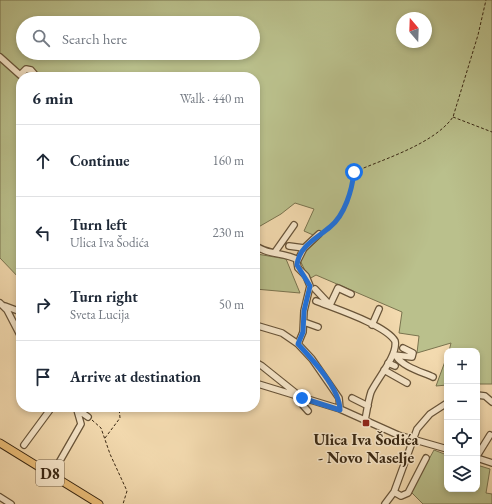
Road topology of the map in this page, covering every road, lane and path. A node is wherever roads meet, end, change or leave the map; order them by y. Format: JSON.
{"nodes":[{"id":1,"x":486,"y":0,"type":"edge"},
{"id":2,"x":0,"y":57,"type":"edge"},
{"id":3,"x":17,"y":72,"type":"edge"},
{"id":4,"x":23,"y":72,"type":"edge"},
{"id":5,"x":33,"y":72,"type":"edge"},
{"id":6,"x":453,"y":117,"type":"junction"},
{"id":7,"x":492,"y":132,"type":"edge"},
{"id":8,"x":294,"y":225,"type":"dead end"},
{"id":9,"x":319,"y":234,"type":"joint"},
{"id":10,"x":289,"y":246,"type":"dead end"},
{"id":11,"x":260,"y":248,"type":"edge"},
{"id":12,"x":304,"y":248,"type":"junction"},
{"id":13,"x":275,"y":252,"type":"junction"},
{"id":14,"x":298,"y":260,"type":"junction"},
{"id":15,"x":315,"y":289,"type":"dead end"},
{"id":16,"x":351,"y":294,"type":"dead end"},
{"id":17,"x":316,"y":301,"type":"dead end"},
{"id":18,"x":1,"y":304,"type":"edge"},
{"id":19,"x":330,"y":305,"type":"junction"},
{"id":20,"x":16,"y":310,"type":"edge"},
{"id":21,"x":380,"y":311,"type":"dead end"},
{"id":22,"x":304,"y":322,"type":"junction"},
{"id":23,"x":260,"y":326,"type":"edge"},
{"id":24,"x":373,"y":326,"type":"junction"},
{"id":25,"x":16,"y":327,"type":"edge"},
{"id":26,"x":318,"y":327,"type":"dead end"},
{"id":27,"x":298,"y":344,"type":"junction"},
{"id":28,"x":403,"y":348,"type":"dead end"},
{"id":29,"x":394,"y":355,"type":"junction"},
{"id":30,"x":388,"y":363,"type":"junction"},
{"id":31,"x":260,"y":365,"type":"edge"},
{"id":32,"x":395,"y":366,"type":"dead end"},
{"id":33,"x":384,"y":370,"type":"junction"},
{"id":34,"x":433,"y":377,"type":"dead end"},
{"id":35,"x":406,"y":383,"type":"dead end"},
{"id":36,"x":260,"y":385,"type":"edge"},
{"id":37,"x":480,"y":395,"type":"edge"},
{"id":38,"x":302,"y":398,"type":"junction"},
{"id":39,"x":352,"y":398,"type":"dead end"},
{"id":40,"x":492,"y":402,"type":"edge"},
{"id":41,"x":444,"y":405,"type":"edge"},
{"id":42,"x":368,"y":406,"type":"junction"},
{"id":43,"x":340,"y":410,"type":"junction"},
{"id":44,"x":308,"y":411,"type":"dead end"},
{"id":45,"x":48,"y":412,"type":"edge"},
{"id":46,"x":76,"y":412,"type":"edge"},
{"id":47,"x":81,"y":412,"type":"edge"},
{"id":48,"x":119,"y":412,"type":"edge"},
{"id":49,"x":88,"y":417,"type":"joint"},
{"id":50,"x":365,"y":420,"type":"junction"},
{"id":51,"x":490,"y":435,"type":"dead end"},
{"id":52,"x":105,"y":439,"type":"junction"},
{"id":53,"x":412,"y":439,"type":"junction"},
{"id":54,"x":0,"y":443,"type":"edge"},
{"id":55,"x":24,"y":445,"type":"dead end"},
{"id":56,"x":444,"y":448,"type":"edge"},
{"id":57,"x":478,"y":456,"type":"edge"},
{"id":58,"x":426,"y":458,"type":"dead end"},
{"id":59,"x":480,"y":458,"type":"edge"},
{"id":60,"x":492,"y":463,"type":"edge"},
{"id":61,"x":57,"y":466,"type":"dead end"},
{"id":62,"x":394,"y":492,"type":"junction"},
{"id":63,"x":0,"y":497,"type":"edge"},
{"id":64,"x":11,"y":504,"type":"edge"},
{"id":65,"x":99,"y":504,"type":"edge"},
{"id":66,"x":123,"y":504,"type":"edge"},
{"id":67,"x":385,"y":504,"type":"edge"}],
"edges":[{"from":1,"to":6,"type":"path"},
{"from":2,"to":3,"type":"street"},
{"from":4,"to":5,"type":"street"},
{"from":6,"to":7,"type":"path"},
{"from":6,"to":9,"type":"path"},
{"from":8,"to":13,"type":"street"},
{"from":9,"to":12,"type":"street"},
{"from":10,"to":12,"type":"street"},
{"from":11,"to":13,"type":"street"},
{"from":12,"to":14,"type":"street"},
{"from":13,"to":14,"type":"street"},
{"from":14,"to":22,"type":"street"},
{"from":15,"to":19,"type":"street"},
{"from":16,"to":19,"type":"street"},
{"from":17,"to":19,"type":"street"},
{"from":18,"to":20,"type":"street"},
{"from":18,"to":25,"type":"street"},
{"from":19,"to":24,"type":"street"},
{"from":21,"to":24,"type":"street"},
{"from":22,"to":26,"type":"street"},
{"from":22,"to":27,"type":"street"},
{"from":23,"to":27,"type":"street"},
{"from":24,"to":29,"type":"street"},
{"from":27,"to":43,"type":"street"},
{"from":28,"to":29,"type":"street"},
{"from":29,"to":30,"type":"street"},
{"from":29,"to":34,"type":"street"},
{"from":30,"to":32,"type":"street"},
{"from":30,"to":33,"type":"street"},
{"from":31,"to":38,"type":"street"},
{"from":33,"to":35,"type":"street"},
{"from":33,"to":42,"type":"street"},
{"from":36,"to":38,"type":"street"},
{"from":37,"to":40,"type":"street"},
{"from":38,"to":43,"type":"street"},
{"from":38,"to":44,"type":"street"},
{"from":39,"to":42,"type":"street"},
{"from":41,"to":53,"type":"street"},
{"from":42,"to":50,"type":"street"},
{"from":43,"to":50,"type":"street"},
{"from":45,"to":55,"type":"street"},
{"from":46,"to":61,"type":"street"},
{"from":47,"to":49,"type":"street"},
{"from":48,"to":52,"type":"path"},
{"from":49,"to":52,"type":"path"},
{"from":50,"to":53,"type":"street"},
{"from":51,"to":57,"type":"street"},
{"from":52,"to":66,"type":"path"},
{"from":53,"to":56,"type":"street"},
{"from":53,"to":62,"type":"street"},
{"from":54,"to":65,"type":"main road","number":"D8"},
{"from":58,"to":62,"type":"street"},
{"from":59,"to":60,"type":"street"},
{"from":62,"to":67,"type":"street"},
{"from":63,"to":64,"type":"street"}]}
